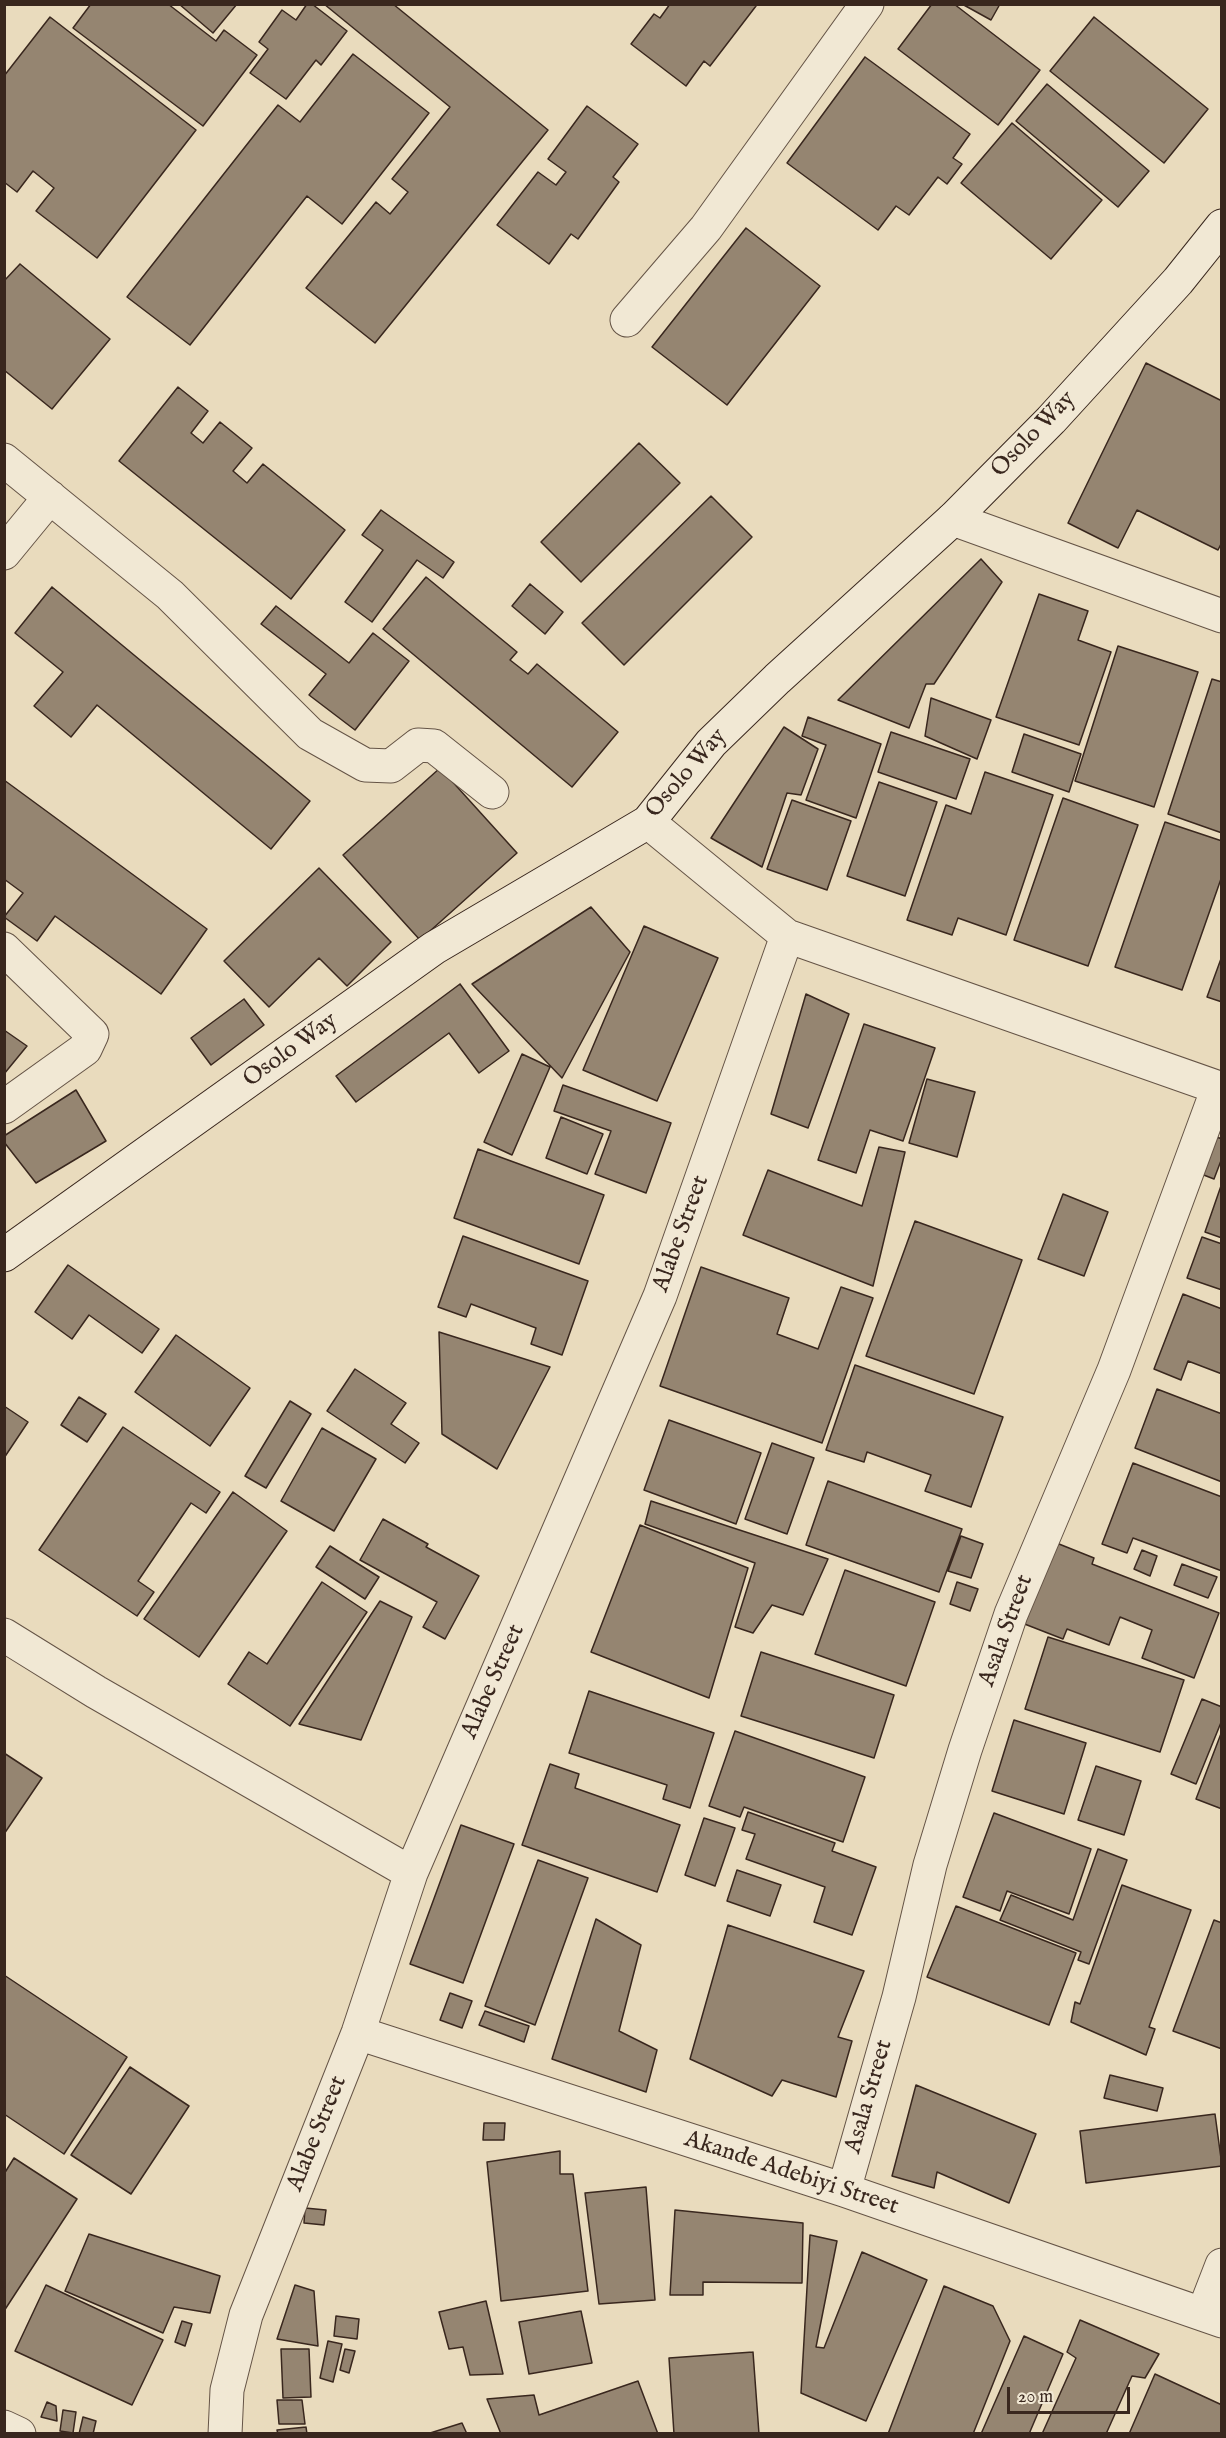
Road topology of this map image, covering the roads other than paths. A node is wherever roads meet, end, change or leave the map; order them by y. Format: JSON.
{"nodes":[{"id":1,"x":867,"y":4,"type":"edge"},
{"id":2,"x":1221,"y":226,"type":"edge"},
{"id":3,"x":627,"y":320,"type":"dead end"},
{"id":4,"x":4,"y":460,"type":"edge"},
{"id":5,"x":50,"y":497,"type":"junction"},
{"id":6,"x":953,"y":519,"type":"junction"},
{"id":7,"x":4,"y":553,"type":"edge"},
{"id":8,"x":1221,"y":616,"type":"edge"},
{"id":9,"x":492,"y":792,"type":"dead end"},
{"id":10,"x":648,"y":822,"type":"junction"},
{"id":11,"x":787,"y":936,"type":"junction"},
{"id":12,"x":4,"y":950,"type":"edge"},
{"id":13,"x":1220,"y":1088,"type":"edge"},
{"id":14,"x":4,"y":1107,"type":"edge"},
{"id":15,"x":4,"y":1255,"type":"edge"},
{"id":16,"x":4,"y":1635,"type":"edge"},
{"id":17,"x":411,"y":1873,"type":"junction"},
{"id":18,"x":358,"y":2033,"type":"junction"},
{"id":19,"x":844,"y":2190,"type":"junction"},
{"id":20,"x":1221,"y":2265,"type":"edge"},
{"id":21,"x":1212,"y":2318,"type":"edge"},
{"id":22,"x":4,"y":2427,"type":"edge"},
{"id":23,"x":20,"y":2433,"type":"edge"},
{"id":24,"x":225,"y":2433,"type":"edge"}],
"edges":[{"from":1,"to":3,"type":"street"},
{"from":2,"to":6,"type":"street","name":"Osolo Way"},
{"from":4,"to":5,"type":"street"},
{"from":5,"to":7,"type":"street"},
{"from":5,"to":9,"type":"street"},
{"from":6,"to":8,"type":"street"},
{"from":6,"to":10,"type":"street","name":"Osolo Way"},
{"from":10,"to":11,"type":"street"},
{"from":10,"to":15,"type":"street","name":"Osolo Way"},
{"from":11,"to":13,"type":"street"},
{"from":11,"to":17,"type":"street","name":"Alabe Street"},
{"from":12,"to":14,"type":"street"},
{"from":13,"to":19,"type":"street","name":"Asala Street"},
{"from":16,"to":17,"type":"street"},
{"from":17,"to":18,"type":"street","name":"Alabe Street"},
{"from":18,"to":19,"type":"street","name":"Akande Adebiyi Street"},
{"from":18,"to":24,"type":"street","name":"Alabe Street"},
{"from":19,"to":21,"type":"street","name":"Akande Adebiyi Street"},
{"from":20,"to":21,"type":"street"},
{"from":22,"to":23,"type":"street"}]}
